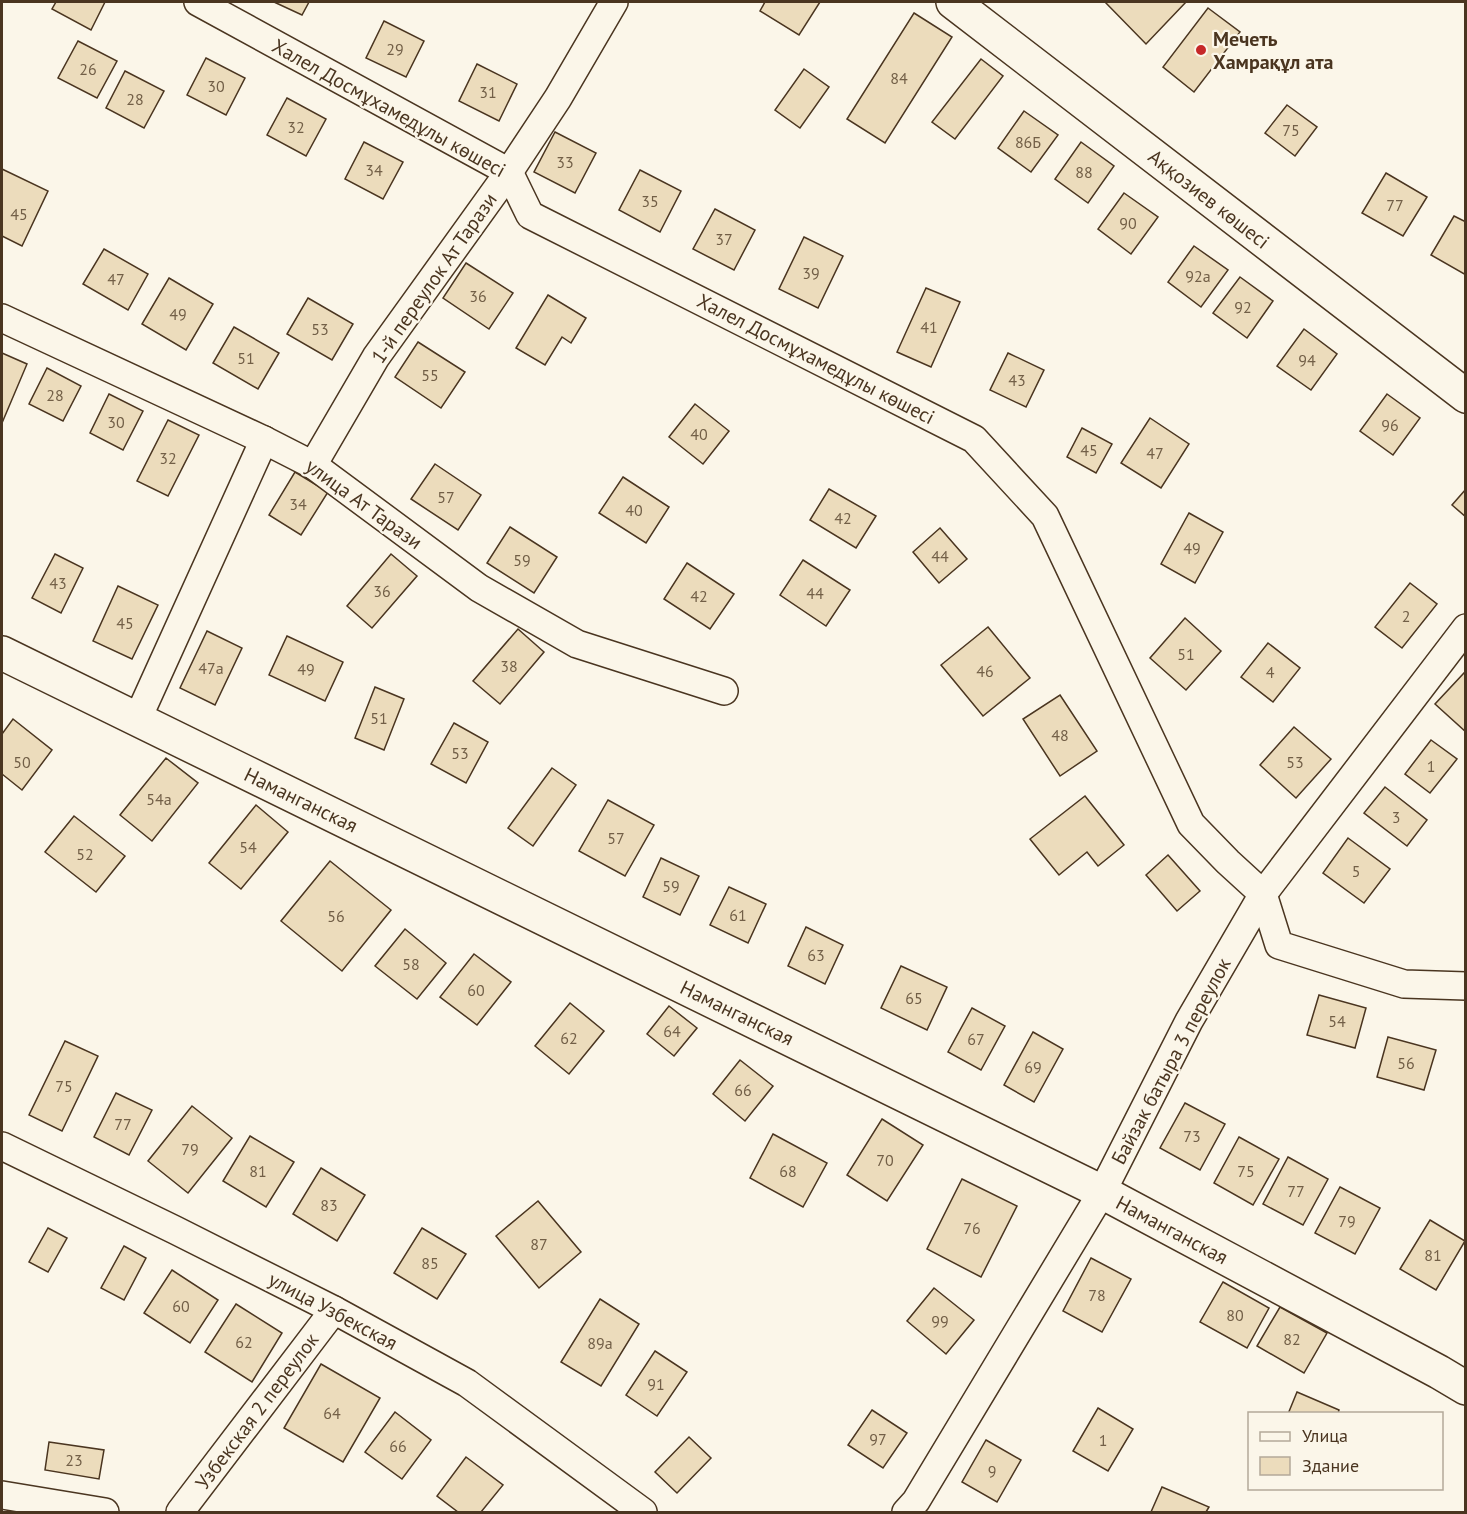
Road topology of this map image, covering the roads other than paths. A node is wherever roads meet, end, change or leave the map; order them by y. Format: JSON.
{"nodes":[{"id":1,"x":198,"y":2,"type":"edge"},
{"id":2,"x":614,"y":2,"type":"edge"},
{"id":3,"x":953,"y":2,"type":"edge"},
{"id":4,"x":509,"y":172,"type":"junction"},
{"id":5,"x":2,"y":318,"type":"edge"},
{"id":6,"x":1466,"y":396,"type":"edge"},
{"id":7,"x":264,"y":440,"type":"junction"},
{"id":8,"x":313,"y":465,"type":"junction"},
{"id":9,"x":1466,"y":628,"type":"edge"},
{"id":10,"x":2,"y":653,"type":"edge"},
{"id":11,"x":724,"y":691,"type":"dead end"},
{"id":12,"x":137,"y":720,"type":"junction"},
{"id":13,"x":1263,"y":894,"type":"junction"},
{"id":14,"x":1466,"y":986,"type":"edge"},
{"id":15,"x":2,"y":1146,"type":"edge"},
{"id":16,"x":1102,"y":1192,"type":"junction"},
{"id":17,"x":334,"y":1310,"type":"junction"},
{"id":18,"x":1466,"y":1388,"type":"edge"},
{"id":19,"x":2,"y":1495,"type":"edge"},
{"id":20,"x":920,"y":1508,"type":"edge"},
{"id":21,"x":105,"y":1512,"type":"edge"},
{"id":22,"x":180,"y":1512,"type":"edge"},
{"id":23,"x":643,"y":1512,"type":"edge"}],
"edges":[{"from":1,"to":4,"type":"street","name":"Халел Досмұхамедұлы көшесі"},
{"from":2,"to":4,"type":"street","name":"1-й переулок Ат Тарази"},
{"from":3,"to":6,"type":"street","name":"Аққозиев көшесі"},
{"from":4,"to":8,"type":"street","name":"1-й переулок Ат Тарази"},
{"from":4,"to":13,"type":"street","name":"Халел Досмұхамедұлы көшесі"},
{"from":5,"to":7,"type":"street","name":"улица Ат Тарази"},
{"from":7,"to":8,"type":"street","name":"улица Ат Тарази"},
{"from":7,"to":12,"type":"street"},
{"from":8,"to":11,"type":"street","name":"улица Ат Тарази"},
{"from":9,"to":13,"type":"street","name":"Байзак батыра 3 переулок"},
{"from":10,"to":12,"type":"street","name":"Наманганская"},
{"from":12,"to":16,"type":"street","name":"Наманганская"},
{"from":13,"to":14,"type":"street"},
{"from":13,"to":16,"type":"street","name":"Байзак батыра 3 переулок"},
{"from":15,"to":17,"type":"street","name":"улица Узбекская"},
{"from":16,"to":18,"type":"street","name":"Наманганская"},
{"from":16,"to":20,"type":"street","name":"Байзак батыра 3 переулок"},
{"from":17,"to":22,"type":"street","name":"Узбекская 2 переулок"},
{"from":17,"to":23,"type":"street","name":"улица Узбекская"},
{"from":19,"to":21,"type":"street"}]}
